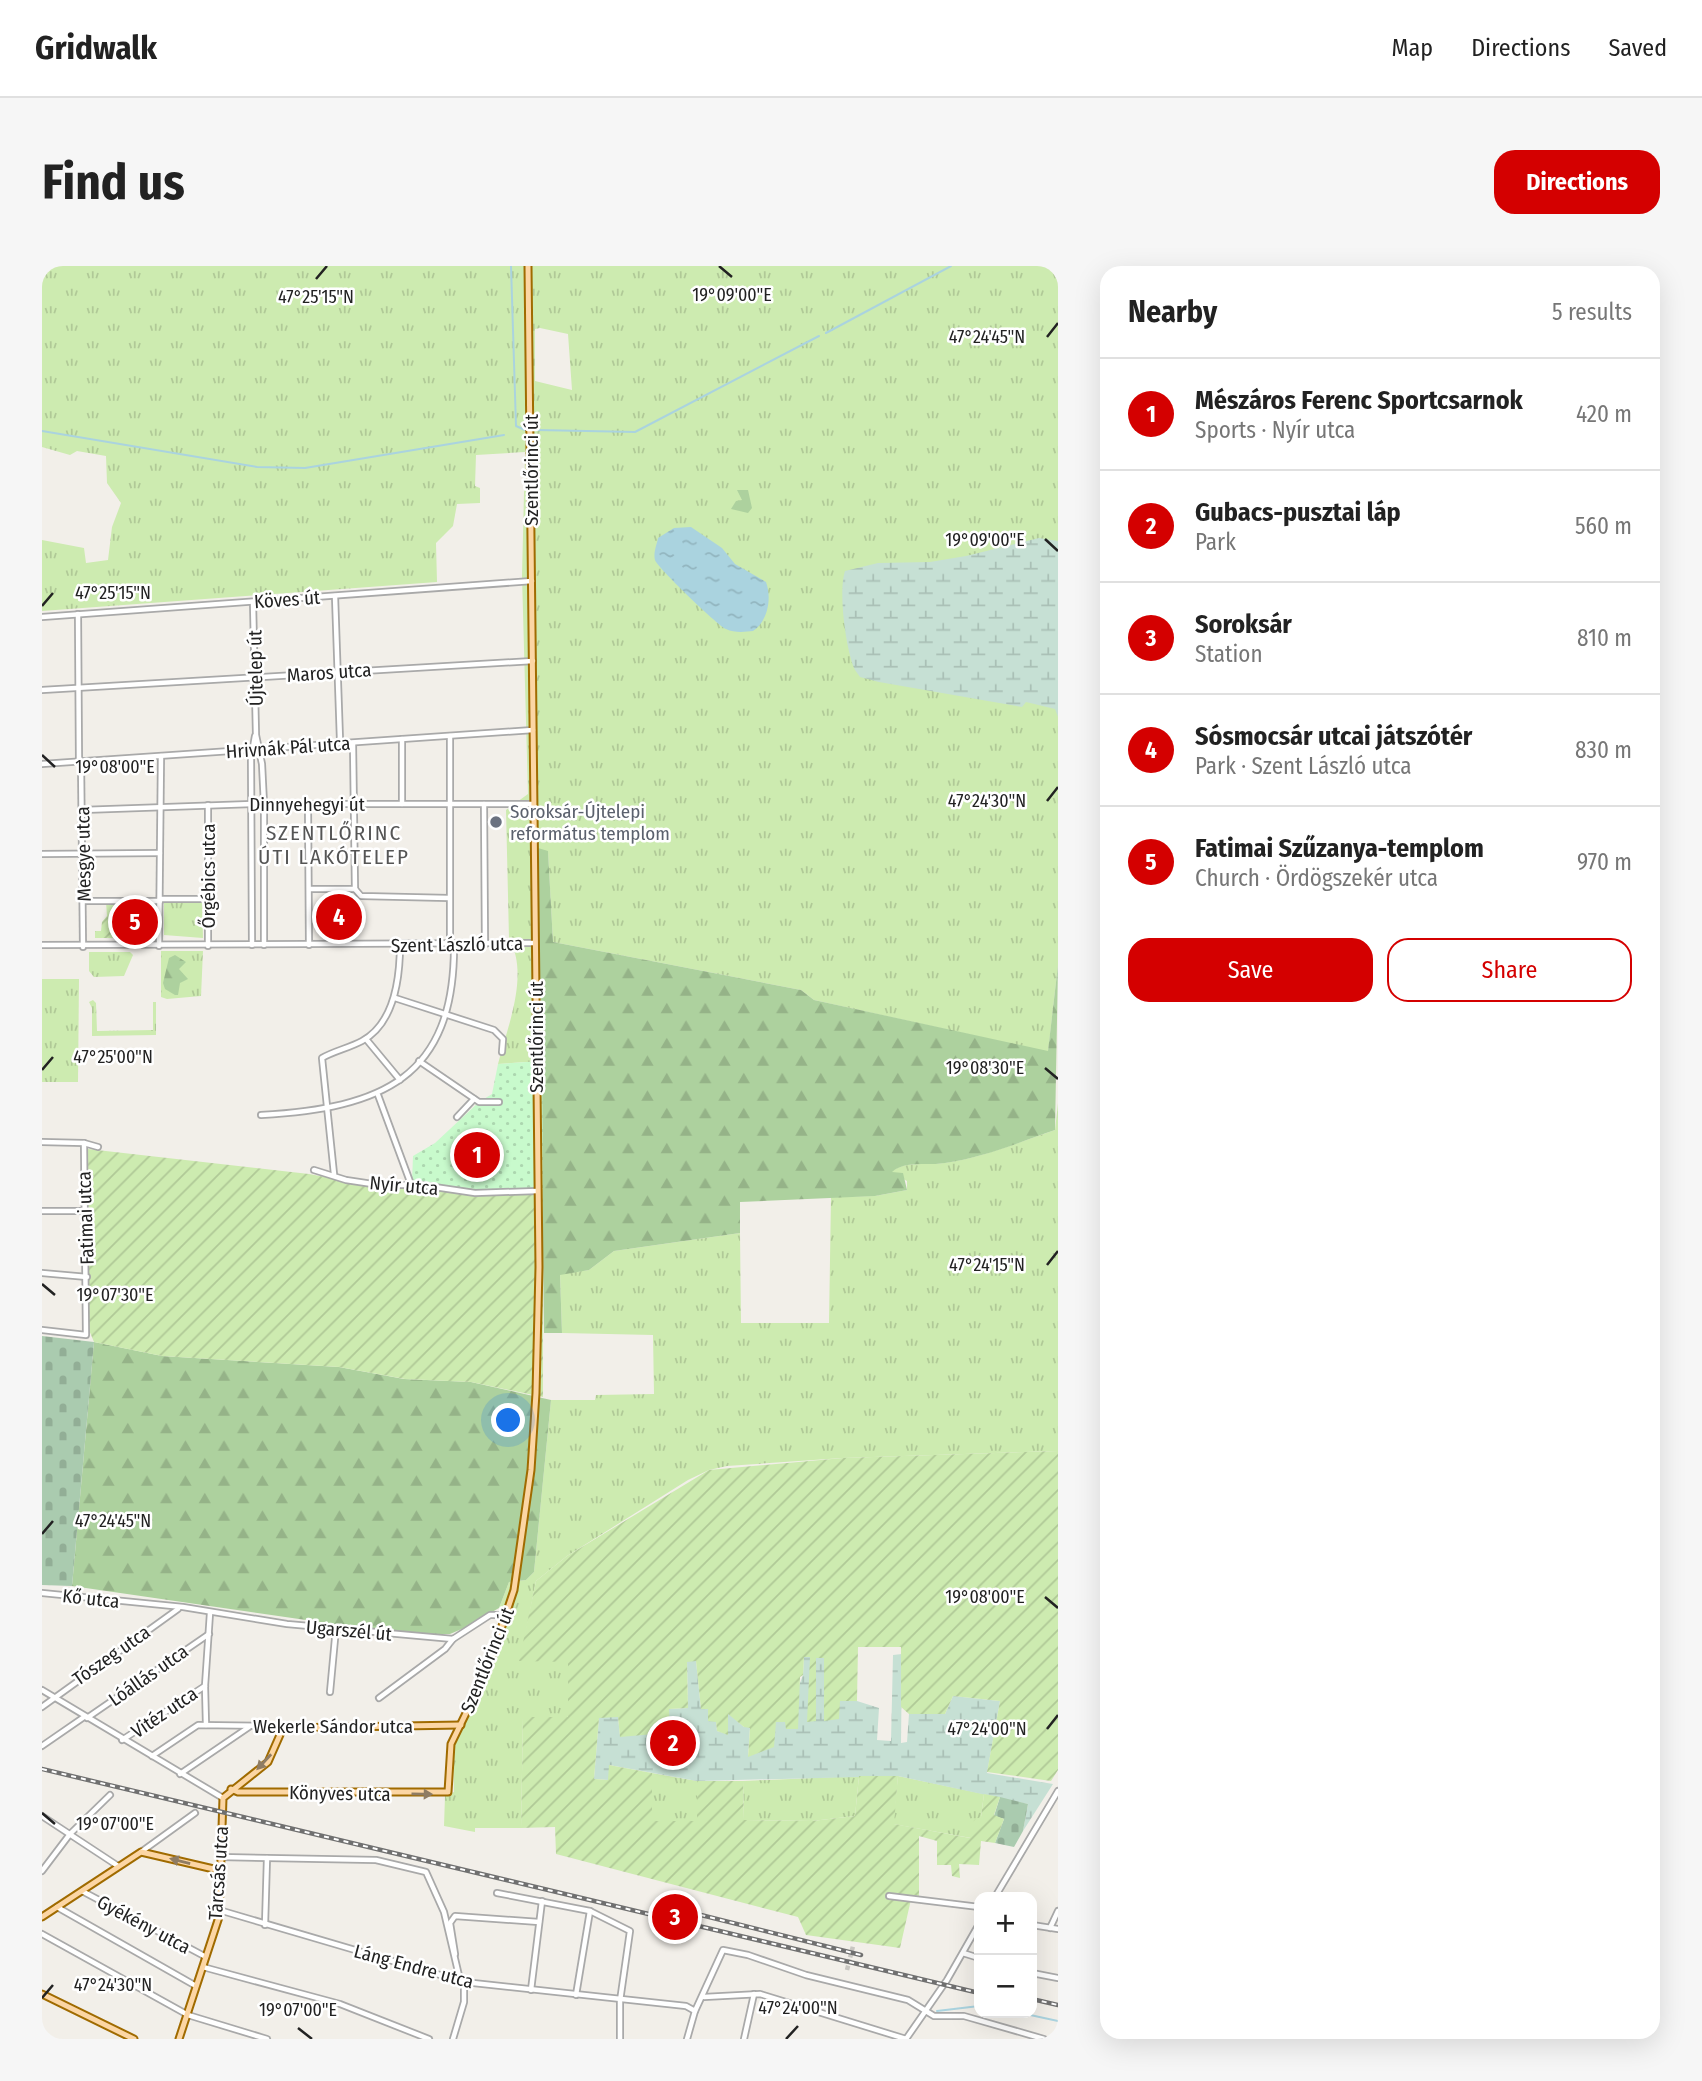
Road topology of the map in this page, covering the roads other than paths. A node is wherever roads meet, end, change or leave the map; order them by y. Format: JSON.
{"nodes":[{"id":1,"x":528,"y":266,"type":"edge"},
{"id":2,"x":532,"y":581,"type":"junction"},
{"id":3,"x":335,"y":596,"type":"junction"},
{"id":4,"x":253,"y":602,"type":"junction"},
{"id":5,"x":78,"y":614,"type":"junction"},
{"id":6,"x":42,"y":617,"type":"edge"},
{"id":7,"x":533,"y":661,"type":"junction"},
{"id":8,"x":338,"y":671,"type":"junction"},
{"id":9,"x":255,"y":677,"type":"junction"},
{"id":10,"x":78,"y":688,"type":"junction"},
{"id":11,"x":42,"y":690,"type":"edge"},
{"id":12,"x":533,"y":730,"type":"junction"},
{"id":13,"x":256,"y":735,"type":"junction"},
{"id":14,"x":450,"y":736,"type":"junction"},
{"id":15,"x":402,"y":739,"type":"junction"},
{"id":16,"x":340,"y":740,"type":"dead end"},
{"id":17,"x":353,"y":743,"type":"junction"},
{"id":18,"x":259,"y":749,"type":"junction"},
{"id":19,"x":252,"y":750,"type":"junction"},
{"id":20,"x":161,"y":756,"type":"junction"},
{"id":21,"x":80,"y":761,"type":"junction"},
{"id":22,"x":42,"y":764,"type":"edge"},
{"id":23,"x":252,"y":804,"type":"junction"},
{"id":24,"x":264,"y":804,"type":"junction"},
{"id":25,"x":402,"y":804,"type":"junction"},
{"id":26,"x":450,"y":804,"type":"junction"},
{"id":27,"x":484,"y":804,"type":"junction"},
{"id":28,"x":533,"y":804,"type":"junction"},
{"id":29,"x":309,"y":805,"type":"junction"},
{"id":30,"x":353,"y":805,"type":"junction"},
{"id":31,"x":161,"y":806,"type":"junction"},
{"id":32,"x":208,"y":806,"type":"junction"},
{"id":33,"x":82,"y":810,"type":"junction"},
{"id":34,"x":160,"y":853,"type":"junction"},
{"id":35,"x":42,"y":854,"type":"edge"},
{"id":36,"x":83,"y":854,"type":"junction"},
{"id":37,"x":310,"y":889,"type":"junction"},
{"id":38,"x":355,"y":889,"type":"junction"},
{"id":39,"x":208,"y":898,"type":"junction"},
{"id":40,"x":449,"y":898,"type":"junction"},
{"id":41,"x":160,"y":900,"type":"junction"},
{"id":42,"x":84,"y":901,"type":"junction"},
{"id":43,"x":536,"y":943,"type":"junction"},
{"id":44,"x":400,"y":944,"type":"junction"},
{"id":45,"x":452,"y":944,"type":"junction"},
{"id":46,"x":485,"y":944,"type":"junction"},
{"id":47,"x":42,"y":945,"type":"edge"},
{"id":48,"x":252,"y":945,"type":"junction"},
{"id":49,"x":264,"y":945,"type":"junction"},
{"id":50,"x":309,"y":945,"type":"junction"},
{"id":51,"x":159,"y":946,"type":"junction"},
{"id":52,"x":208,"y":946,"type":"junction"},
{"id":53,"x":83,"y":947,"type":"junction"},
{"id":54,"x":395,"y":998,"type":"junction"},
{"id":55,"x":446,"y":1015,"type":"junction"},
{"id":56,"x":366,"y":1040,"type":"junction"},
{"id":57,"x":502,"y":1052,"type":"dead end"},
{"id":58,"x":419,"y":1061,"type":"junction"},
{"id":59,"x":400,"y":1080,"type":"junction"},
{"id":60,"x":378,"y":1095,"type":"junction"},
{"id":61,"x":474,"y":1099,"type":"junction"},
{"id":62,"x":499,"y":1102,"type":"dead end"},
{"id":63,"x":328,"y":1109,"type":"junction"},
{"id":64,"x":261,"y":1115,"type":"dead end"},
{"id":65,"x":457,"y":1117,"type":"dead end"},
{"id":66,"x":42,"y":1142,"type":"edge"},
{"id":67,"x":84,"y":1143,"type":"junction"},
{"id":68,"x":98,"y":1147,"type":"dead end"},
{"id":69,"x":314,"y":1170,"type":"dead end"},
{"id":70,"x":334,"y":1174,"type":"junction"},
{"id":71,"x":412,"y":1186,"type":"junction"},
{"id":72,"x":537,"y":1191,"type":"junction"},
{"id":73,"x":42,"y":1211,"type":"edge"},
{"id":74,"x":83,"y":1211,"type":"junction"},
{"id":75,"x":42,"y":1273,"type":"edge"},
{"id":76,"x":87,"y":1277,"type":"junction"},
{"id":77,"x":42,"y":1330,"type":"edge"},
{"id":78,"x":42,"y":1592,"type":"edge"},
{"id":79,"x":183,"y":1607,"type":"junction"},
{"id":80,"x":210,"y":1614,"type":"junction"},
{"id":81,"x":508,"y":1615,"type":"junction"},
{"id":82,"x":335,"y":1628,"type":"junction"},
{"id":83,"x":209,"y":1634,"type":"junction"},
{"id":84,"x":453,"y":1639,"type":"junction"},
{"id":85,"x":205,"y":1686,"type":"junction"},
{"id":86,"x":42,"y":1690,"type":"edge"},
{"id":87,"x":330,"y":1692,"type":"dead end"},
{"id":88,"x":54,"y":1698,"type":"junction"},
{"id":89,"x":379,"y":1698,"type":"dead end"},
{"id":90,"x":42,"y":1707,"type":"edge"},
{"id":91,"x":86,"y":1717,"type":"junction"},
{"id":92,"x":206,"y":1725,"type":"junction"},
{"id":93,"x":461,"y":1725,"type":"junction"},
{"id":94,"x":285,"y":1726,"type":"junction"},
{"id":95,"x":249,"y":1727,"type":"junction"},
{"id":96,"x":122,"y":1740,"type":"junction"},
{"id":97,"x":42,"y":1746,"type":"edge"},
{"id":98,"x":151,"y":1756,"type":"junction"},
{"id":99,"x":180,"y":1774,"type":"junction"},
{"id":100,"x":232,"y":1789,"type":"junction"},
{"id":101,"x":1058,"y":1791,"type":"edge"},
{"id":102,"x":448,"y":1792,"type":"joint"},
{"id":103,"x":110,"y":1795,"type":"dead end"},
{"id":104,"x":223,"y":1798,"type":"junction"},
{"id":105,"x":195,"y":1813,"type":"dead end"},
{"id":106,"x":44,"y":1817,"type":"edge"},
{"id":107,"x":42,"y":1824,"type":"edge"},
{"id":108,"x":70,"y":1834,"type":"junction"},
{"id":109,"x":141,"y":1852,"type":"junction"},
{"id":110,"x":219,"y":1857,"type":"junction"},
{"id":111,"x":267,"y":1858,"type":"junction"},
{"id":112,"x":118,"y":1866,"type":"junction"},
{"id":113,"x":218,"y":1870,"type":"junction"},
{"id":114,"x":42,"y":1871,"type":"edge"},
{"id":115,"x":82,"y":1891,"type":"junction"},
{"id":116,"x":998,"y":1892,"type":"edge"},
{"id":117,"x":497,"y":1893,"type":"dead end"},
{"id":118,"x":889,"y":1896,"type":"dead end"},
{"id":119,"x":542,"y":1900,"type":"junction"},
{"id":120,"x":974,"y":1906,"type":"edge"},
{"id":121,"x":57,"y":1907,"type":"junction"},
{"id":122,"x":219,"y":1910,"type":"junction"},
{"id":123,"x":590,"y":1911,"type":"junction"},
{"id":124,"x":1058,"y":1911,"type":"edge"},
{"id":125,"x":42,"y":1917,"type":"edge"},
{"id":126,"x":539,"y":1923,"type":"junction"},
{"id":127,"x":265,"y":1925,"type":"junction"},
{"id":128,"x":1037,"y":1926,"type":"edge"},
{"id":129,"x":1049,"y":1927,"type":"junction"},
{"id":130,"x":1058,"y":1929,"type":"edge"},
{"id":131,"x":974,"y":1933,"type":"edge"},
{"id":132,"x":42,"y":1934,"type":"edge"},
{"id":133,"x":963,"y":1953,"type":"junction"},
{"id":134,"x":974,"y":1956,"type":"edge"},
{"id":135,"x":206,"y":1957,"type":"junction"},
{"id":136,"x":454,"y":1957,"type":"junction"},
{"id":137,"x":203,"y":1967,"type":"junction"},
{"id":138,"x":1037,"y":1974,"type":"edge"},
{"id":139,"x":1058,"y":1978,"type":"edge"},
{"id":140,"x":462,"y":1981,"type":"junction"},
{"id":141,"x":196,"y":1986,"type":"junction"},
{"id":142,"x":531,"y":1990,"type":"junction"},
{"id":143,"x":42,"y":1994,"type":"edge"},
{"id":144,"x":754,"y":1994,"type":"junction"},
{"id":145,"x":576,"y":1995,"type":"junction"},
{"id":146,"x":704,"y":1997,"type":"junction"},
{"id":147,"x":620,"y":2001,"type":"junction"},
{"id":148,"x":695,"y":2011,"type":"junction"},
{"id":149,"x":925,"y":2012,"type":"junction"},
{"id":150,"x":188,"y":2015,"type":"junction"},
{"id":151,"x":134,"y":2039,"type":"edge"},
{"id":152,"x":179,"y":2039,"type":"edge"},
{"id":153,"x":267,"y":2039,"type":"edge"},
{"id":154,"x":429,"y":2039,"type":"edge"},
{"id":155,"x":453,"y":2039,"type":"edge"},
{"id":156,"x":620,"y":2039,"type":"edge"},
{"id":157,"x":688,"y":2039,"type":"edge"},
{"id":158,"x":744,"y":2039,"type":"edge"},
{"id":159,"x":906,"y":2039,"type":"edge"},
{"id":160,"x":1044,"y":2039,"type":"edge"}],
"edges":[{"from":1,"to":2,"type":"main road","name":"Szentlőrinci út"},
{"from":2,"to":3,"type":"street","name":"Köves út"},
{"from":2,"to":7,"type":"main road","name":"Szentlőrinci út"},
{"from":3,"to":4,"type":"street","name":"Köves út"},
{"from":3,"to":8,"type":"street"},
{"from":4,"to":5,"type":"street","name":"Köves út"},
{"from":4,"to":9,"type":"street","name":"Újtelep út"},
{"from":5,"to":6,"type":"street","name":"Köves út"},
{"from":5,"to":10,"type":"street","name":"Mesgye utca"},
{"from":7,"to":8,"type":"street","name":"Maros utca"},
{"from":7,"to":12,"type":"main road","name":"Szentlőrinci út"},
{"from":8,"to":9,"type":"street","name":"Maros utca"},
{"from":8,"to":16,"type":"street"},
{"from":9,"to":10,"type":"street","name":"Maros utca"},
{"from":9,"to":13,"type":"street","name":"Újtelep út"},
{"from":10,"to":11,"type":"street","name":"Maros utca"},
{"from":10,"to":21,"type":"street","name":"Mesgye utca"},
{"from":12,"to":14,"type":"street","name":"Hrivnák Pál utca"},
{"from":12,"to":28,"type":"main road","name":"Szentlőrinci út"},
{"from":13,"to":18,"type":"street","name":"Újtelep út"},
{"from":13,"to":19,"type":"street","name":"Újtelep út"},
{"from":14,"to":15,"type":"street","name":"Hrivnák Pál utca"},
{"from":14,"to":26,"type":"street"},
{"from":15,"to":17,"type":"street","name":"Hrivnák Pál utca"},
{"from":15,"to":25,"type":"street"},
{"from":17,"to":18,"type":"street","name":"Hrivnák Pál utca"},
{"from":17,"to":30,"type":"street"},
{"from":18,"to":19,"type":"street","name":"Hrivnák Pál utca"},
{"from":18,"to":24,"type":"street","name":"Újtelep út"},
{"from":19,"to":20,"type":"street","name":"Hrivnák Pál utca"},
{"from":19,"to":23,"type":"street","name":"Újtelep út"},
{"from":20,"to":21,"type":"street","name":"Hrivnák Pál utca"},
{"from":20,"to":31,"type":"street"},
{"from":21,"to":22,"type":"street","name":"Hrivnák Pál utca"},
{"from":21,"to":33,"type":"street","name":"Mesgye utca"},
{"from":23,"to":24,"type":"street","name":"Dinnyehegyi út"},
{"from":23,"to":32,"type":"street","name":"Dinnyehegyi út"},
{"from":23,"to":48,"type":"street","name":"Újtelep út"},
{"from":24,"to":29,"type":"street","name":"Dinnyehegyi út"},
{"from":24,"to":49,"type":"street","name":"Újtelep út"},
{"from":25,"to":26,"type":"street","name":"Dinnyehegyi út"},
{"from":25,"to":30,"type":"street","name":"Dinnyehegyi út"},
{"from":26,"to":27,"type":"street","name":"Dinnyehegyi út"},
{"from":26,"to":40,"type":"street"},
{"from":27,"to":28,"type":"street","name":"Dinnyehegyi út"},
{"from":27,"to":46,"type":"street"},
{"from":28,"to":43,"type":"main road","name":"Szentlőrinci út"},
{"from":29,"to":30,"type":"street","name":"Dinnyehegyi út"},
{"from":29,"to":37,"type":"street"},
{"from":30,"to":38,"type":"street"},
{"from":31,"to":32,"type":"street","name":"Dinnyehegyi út"},
{"from":31,"to":33,"type":"street","name":"Dinnyehegyi út"},
{"from":31,"to":34,"type":"street"},
{"from":32,"to":39,"type":"street","name":"Őrgébics utca"},
{"from":33,"to":36,"type":"street","name":"Mesgye utca"},
{"from":34,"to":36,"type":"street"},
{"from":34,"to":41,"type":"street"},
{"from":35,"to":36,"type":"street"},
{"from":36,"to":42,"type":"street","name":"Mesgye utca"},
{"from":37,"to":38,"type":"street"},
{"from":37,"to":50,"type":"street"},
{"from":38,"to":40,"type":"street"},
{"from":39,"to":41,"type":"street"},
{"from":39,"to":52,"type":"street","name":"Őrgébics utca"},
{"from":40,"to":45,"type":"street"},
{"from":41,"to":42,"type":"street"},
{"from":41,"to":51,"type":"street"},
{"from":42,"to":53,"type":"street","name":"Mesgye utca"},
{"from":43,"to":46,"type":"street","name":"Szent László utca"},
{"from":43,"to":72,"type":"main road","name":"Szentlőrinci út"},
{"from":44,"to":45,"type":"street","name":"Szent László utca"},
{"from":44,"to":50,"type":"street","name":"Szent László utca"},
{"from":44,"to":54,"type":"street"},
{"from":45,"to":46,"type":"street","name":"Szent László utca"},
{"from":45,"to":55,"type":"street"},
{"from":47,"to":53,"type":"street","name":"Szent László utca"},
{"from":48,"to":49,"type":"street","name":"Szent László utca"},
{"from":48,"to":52,"type":"street","name":"Szent László utca"},
{"from":49,"to":50,"type":"street","name":"Szent László utca"},
{"from":51,"to":52,"type":"street","name":"Szent László utca"},
{"from":51,"to":53,"type":"street","name":"Szent László utca"},
{"from":54,"to":55,"type":"street"},
{"from":54,"to":56,"type":"street"},
{"from":55,"to":57,"type":"street"},
{"from":55,"to":58,"type":"street"},
{"from":56,"to":59,"type":"street"},
{"from":56,"to":63,"type":"street"},
{"from":58,"to":59,"type":"street"},
{"from":58,"to":61,"type":"street"},
{"from":59,"to":60,"type":"street"},
{"from":60,"to":63,"type":"street"},
{"from":60,"to":71,"type":"street"},
{"from":61,"to":62,"type":"street"},
{"from":61,"to":65,"type":"street"},
{"from":63,"to":64,"type":"street"},
{"from":63,"to":70,"type":"street"},
{"from":66,"to":67,"type":"street"},
{"from":67,"to":68,"type":"street"},
{"from":67,"to":74,"type":"street","name":"Fatimai utca"},
{"from":69,"to":70,"type":"street","name":"Nyír utca"},
{"from":70,"to":71,"type":"street","name":"Nyír utca"},
{"from":71,"to":72,"type":"street","name":"Nyír utca"},
{"from":72,"to":81,"type":"main road","name":"Szentlőrinci út"},
{"from":73,"to":74,"type":"street"},
{"from":74,"to":76,"type":"street","name":"Fatimai utca"},
{"from":75,"to":76,"type":"street"},
{"from":76,"to":77,"type":"street","name":"Fatimai utca"},
{"from":78,"to":79,"type":"street","name":"Kő utca"},
{"from":79,"to":80,"type":"street","name":"Ugarszél út"},
{"from":79,"to":88,"type":"street","name":"Tószeg utca"},
{"from":80,"to":82,"type":"street","name":"Ugarszél út"},
{"from":80,"to":83,"type":"street"},
{"from":81,"to":84,"type":"street"},
{"from":81,"to":93,"type":"main road","name":"Szentlőrinci út"},
{"from":82,"to":84,"type":"street","name":"Ugarszél út"},
{"from":82,"to":87,"type":"street"},
{"from":83,"to":85,"type":"street"},
{"from":83,"to":91,"type":"street","name":"Lóállás utca"},
{"from":84,"to":89,"type":"street"},
{"from":85,"to":92,"type":"street"},
{"from":85,"to":96,"type":"street","name":"Vitéz utca"},
{"from":86,"to":88,"type":"street"},
{"from":88,"to":90,"type":"street","name":"Tószeg utca"},
{"from":88,"to":91,"type":"street"},
{"from":91,"to":96,"type":"street"},
{"from":91,"to":97,"type":"street","name":"Lóállás utca"},
{"from":92,"to":95,"type":"street","name":"Wekerle Sándor utca"},
{"from":92,"to":98,"type":"street"},
{"from":93,"to":94,"type":"main road","name":"Wekerle Sándor utca"},
{"from":93,"to":102,"type":"main road","name":"Szentlőrinci út"},
{"from":94,"to":95,"type":"street","name":"Wekerle Sándor utca"},
{"from":94,"to":100,"type":"main road","name":"Tárcsás utca","one_way":true},
{"from":95,"to":99,"type":"street"},
{"from":96,"to":98,"type":"street"},
{"from":98,"to":99,"type":"street"},
{"from":99,"to":104,"type":"street"},
{"from":100,"to":102,"type":"main road","name":"Könyves utca","one_way":true},
{"from":100,"to":104,"type":"main road","name":"Tárcsás utca"},
{"from":101,"to":116,"type":"street"},
{"from":103,"to":108,"type":"street"},
{"from":104,"to":110,"type":"main road","name":"Tárcsás utca"},
{"from":105,"to":109,"type":"street"},
{"from":106,"to":107,"type":"street"},
{"from":106,"to":108,"type":"street"},
{"from":108,"to":112,"type":"street"},
{"from":108,"to":114,"type":"street"},
{"from":109,"to":112,"type":"main road"},
{"from":113,"to":109,"type":"main road","one_way":true},
{"from":110,"to":111,"type":"street"},
{"from":110,"to":113,"type":"main road","name":"Tárcsás utca"},
{"from":111,"to":127,"type":"street"},
{"from":111,"to":136,"type":"street"},
{"from":112,"to":115,"type":"main road"},
{"from":113,"to":122,"type":"main road","name":"Tárcsás utca"},
{"from":115,"to":121,"type":"main road"},
{"from":115,"to":135,"type":"street","name":"Gyékény utca"},
{"from":117,"to":119,"type":"street"},
{"from":118,"to":120,"type":"street"},
{"from":119,"to":123,"type":"street"},
{"from":119,"to":126,"type":"street"},
{"from":121,"to":125,"type":"main road"},
{"from":121,"to":141,"type":"street"},
{"from":122,"to":127,"type":"street","name":"Láng Endre utca"},
{"from":122,"to":135,"type":"main road","name":"Tárcsás utca"},
{"from":123,"to":145,"type":"street"},
{"from":123,"to":147,"type":"street"},
{"from":124,"to":129,"type":"street"},
{"from":126,"to":136,"type":"street"},
{"from":126,"to":142,"type":"street"},
{"from":127,"to":140,"type":"street","name":"Láng Endre utca"},
{"from":128,"to":129,"type":"street"},
{"from":129,"to":130,"type":"street"},
{"from":131,"to":133,"type":"street"},
{"from":132,"to":150,"type":"street"},
{"from":133,"to":134,"type":"street"},
{"from":133,"to":149,"type":"street"},
{"from":135,"to":137,"type":"main road","name":"Tárcsás utca"},
{"from":136,"to":140,"type":"street"},
{"from":137,"to":141,"type":"main road","name":"Tárcsás utca"},
{"from":137,"to":154,"type":"street"},
{"from":138,"to":139,"type":"street"},
{"from":140,"to":142,"type":"street","name":"Láng Endre utca"},
{"from":140,"to":155,"type":"street"},
{"from":141,"to":150,"type":"main road","name":"Tárcsás utca"},
{"from":142,"to":145,"type":"street","name":"Láng Endre utca"},
{"from":143,"to":151,"type":"main road"},
{"from":144,"to":146,"type":"street"},
{"from":144,"to":158,"type":"street"},
{"from":144,"to":159,"type":"street"},
{"from":145,"to":147,"type":"street","name":"Láng Endre utca"},
{"from":146,"to":148,"type":"street"},
{"from":146,"to":149,"type":"street"},
{"from":147,"to":148,"type":"street","name":"Láng Endre utca"},
{"from":147,"to":156,"type":"street"},
{"from":148,"to":157,"type":"street"},
{"from":149,"to":159,"type":"street"},
{"from":149,"to":160,"type":"street"},
{"from":150,"to":152,"type":"main road","name":"Tárcsás utca"},
{"from":150,"to":153,"type":"street"}]}
